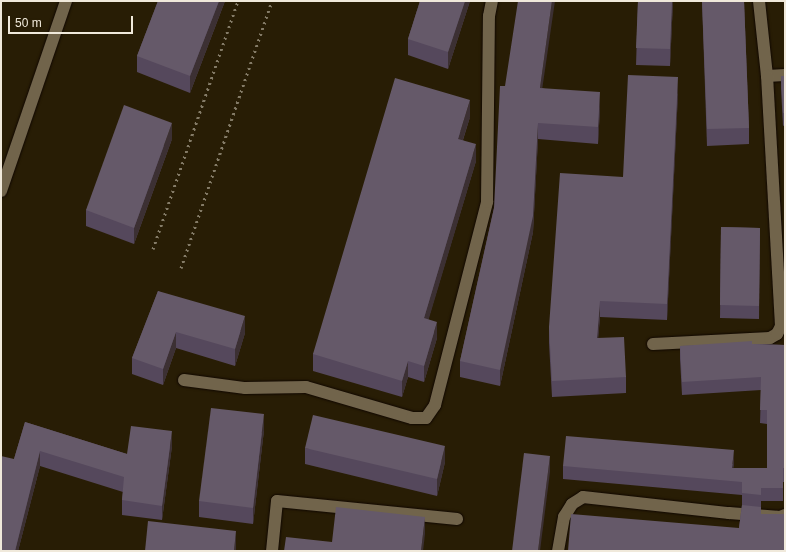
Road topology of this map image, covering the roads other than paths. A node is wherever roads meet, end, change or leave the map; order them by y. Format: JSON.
{"nodes":[{"id":1,"x":66,"y":1,"type":"edge"},
{"id":2,"x":492,"y":1,"type":"edge"},
{"id":3,"x":759,"y":1,"type":"edge"},
{"id":4,"x":785,"y":74,"type":"edge"},
{"id":5,"x":767,"y":76,"type":"junction"},
{"id":6,"x":1,"y":191,"type":"edge"},
{"id":7,"x":653,"y":344,"type":"dead end"},
{"id":8,"x":184,"y":380,"type":"dead end"},
{"id":9,"x":785,"y":515,"type":"edge"},
{"id":10,"x":457,"y":519,"type":"dead end"},
{"id":11,"x":272,"y":551,"type":"edge"},
{"id":12,"x":558,"y":551,"type":"edge"}],
"edges":[{"from":1,"to":6,"type":"street"},
{"from":2,"to":8,"type":"street"},
{"from":3,"to":5,"type":"street"},
{"from":4,"to":5,"type":"street"},
{"from":5,"to":7,"type":"street"},
{"from":9,"to":12,"type":"street"},
{"from":10,"to":11,"type":"street"}]}
